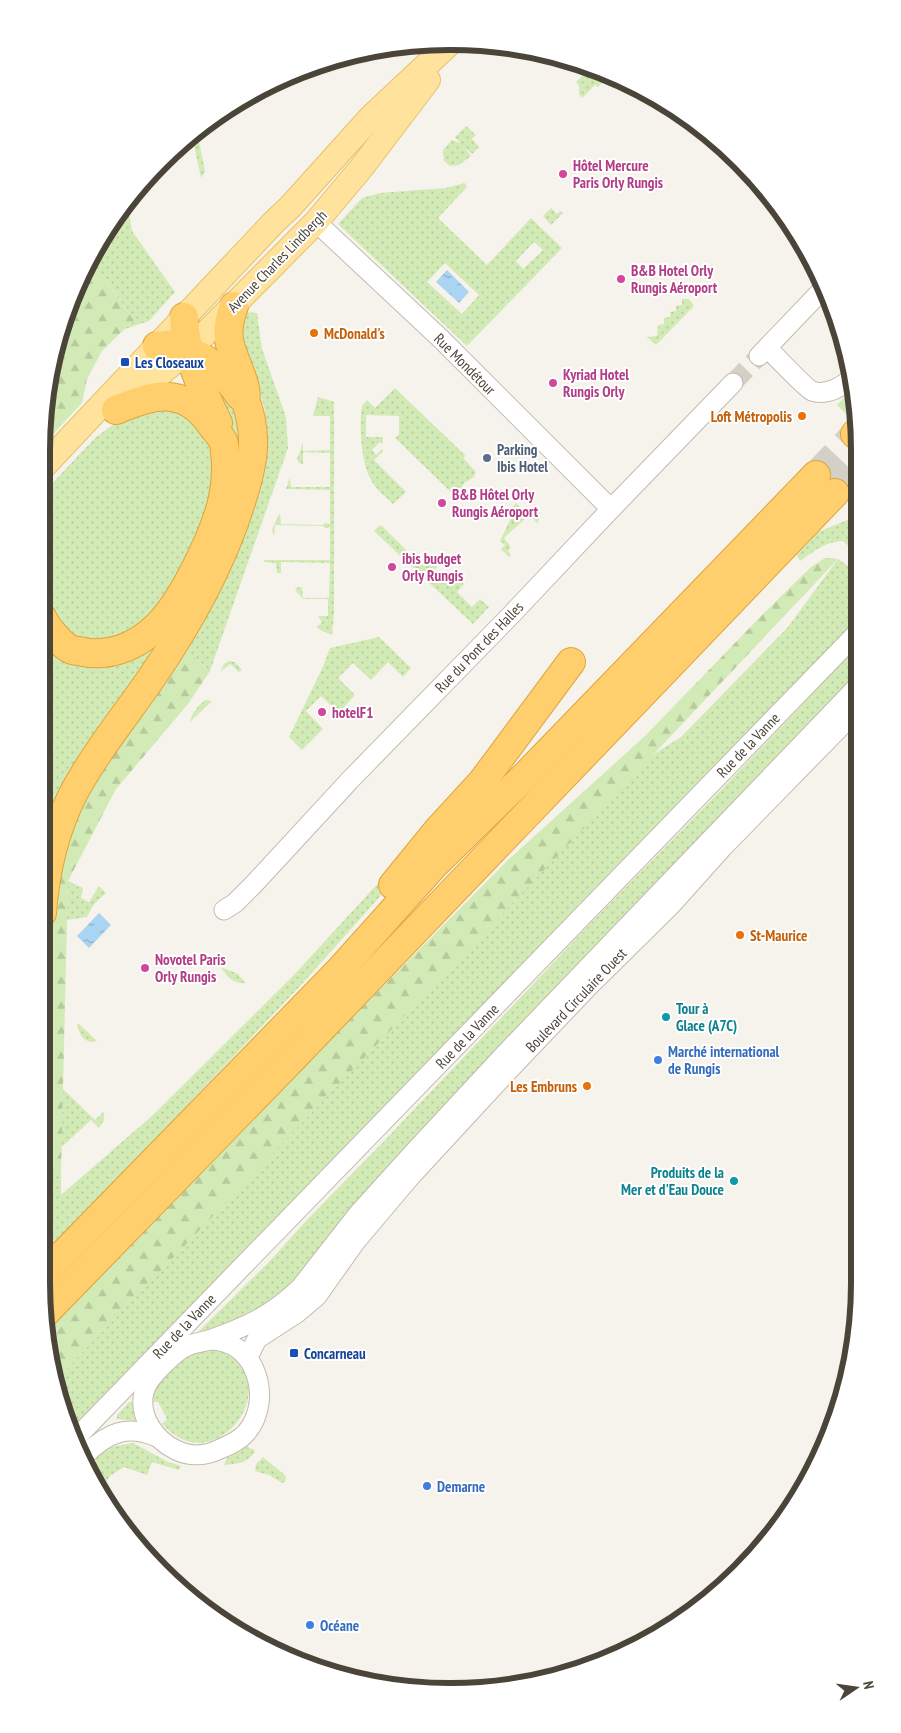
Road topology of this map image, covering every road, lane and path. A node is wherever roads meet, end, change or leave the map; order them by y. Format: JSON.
{"nodes":[{"id":1,"x":442,"y":50,"type":"edge"},
{"id":2,"x":452,"y":50,"type":"edge"},
{"id":3,"x":399,"y":92,"type":"junction"},
{"id":4,"x":316,"y":222,"type":"junction"},
{"id":5,"x":819,"y":293,"type":"edge"},
{"id":6,"x":234,"y":306,"type":"junction"},
{"id":7,"x":184,"y":317,"type":"junction"},
{"id":8,"x":157,"y":346,"type":"junction"},
{"id":9,"x":189,"y":350,"type":"junction"},
{"id":10,"x":733,"y":383,"type":"tunnel mouth"},
{"id":11,"x":845,"y":383,"type":"edge"},
{"id":12,"x":245,"y":399,"type":"junction"},
{"id":13,"x":116,"y":410,"type":"junction"},
{"id":14,"x":223,"y":441,"type":"junction"},
{"id":15,"x":64,"y":445,"type":"junction"},
{"id":16,"x":50,"y":460,"type":"edge"},
{"id":17,"x":611,"y":509,"type":"junction"},
{"id":18,"x":50,"y":630,"type":"edge"},
{"id":19,"x":851,"y":638,"type":"edge"},
{"id":20,"x":571,"y":662,"type":"dead end"},
{"id":21,"x":851,"y":693,"type":"edge"},
{"id":22,"x":850,"y":717,"type":"dead end"},
{"id":23,"x":50,"y":858,"type":"edge"},
{"id":24,"x":224,"y":910,"type":"dead end"},
{"id":25,"x":339,"y":970,"type":"junction"},
{"id":26,"x":50,"y":1269,"type":"edge"},
{"id":27,"x":51,"y":1307,"type":"edge"},
{"id":28,"x":209,"y":1340,"type":"junction"},
{"id":29,"x":248,"y":1357,"type":"junction"},
{"id":30,"x":151,"y":1378,"type":"junction"},
{"id":31,"x":79,"y":1434,"type":"edge"},
{"id":32,"x":157,"y":1437,"type":"junction"},
{"id":33,"x":83,"y":1443,"type":"edge"},
{"id":34,"x":88,"y":1453,"type":"edge"}],
"edges":[{"from":1,"to":3,"type":"main road","name":"Avenue Charles Lindbergh"},
{"from":2,"to":4,"type":"main road","name":"Avenue Charles Lindbergh"},
{"from":3,"to":4,"type":"main road"},
{"from":3,"to":7,"type":"main road","name":"Avenue Charles Lindbergh"},
{"from":4,"to":6,"type":"main road","name":"Avenue Charles Lindbergh"},
{"from":4,"to":17,"type":"street","name":"Rue Mondétour"},
{"from":5,"to":11,"type":"street"},
{"from":6,"to":9,"type":"main road","name":"Avenue Charles Lindbergh"},
{"from":6,"to":12,"type":"highway"},
{"from":7,"to":8,"type":"main road","name":"Avenue Charles Lindbergh"},
{"from":7,"to":9,"type":"highway"},
{"from":8,"to":9,"type":"highway"},
{"from":8,"to":15,"type":"main road","name":"Avenue Charles Lindbergh"},
{"from":9,"to":12,"type":"highway"},
{"from":9,"to":13,"type":"main road","name":"Avenue Charles Lindbergh"},
{"from":9,"to":14,"type":"highway"},
{"from":10,"to":17,"type":"street","name":"Rue du Pont des Halles"},
{"from":12,"to":23,"type":"highway"},
{"from":13,"to":14,"type":"highway"},
{"from":13,"to":15,"type":"main road","name":"Avenue Charles Lindbergh"},
{"from":14,"to":18,"type":"highway"},
{"from":15,"to":16,"type":"main road","name":"Avenue Charles Lindbergh"},
{"from":17,"to":24,"type":"street","name":"Rue du Pont des Halles"},
{"from":19,"to":31,"type":"street","name":"Rue de la Vanne"},
{"from":20,"to":25,"type":"highway"},
{"from":21,"to":28,"type":"street"},
{"from":22,"to":29,"type":"street","name":"Boulevard Circulaire Ouest"},
{"from":25,"to":26,"type":"highway"},
{"from":25,"to":27,"type":"highway"},
{"from":28,"to":29,"type":"street"},
{"from":28,"to":30,"type":"street"},
{"from":29,"to":32,"type":"street"},
{"from":30,"to":32,"type":"street"},
{"from":30,"to":33,"type":"street"},
{"from":32,"to":34,"type":"street"}]}
